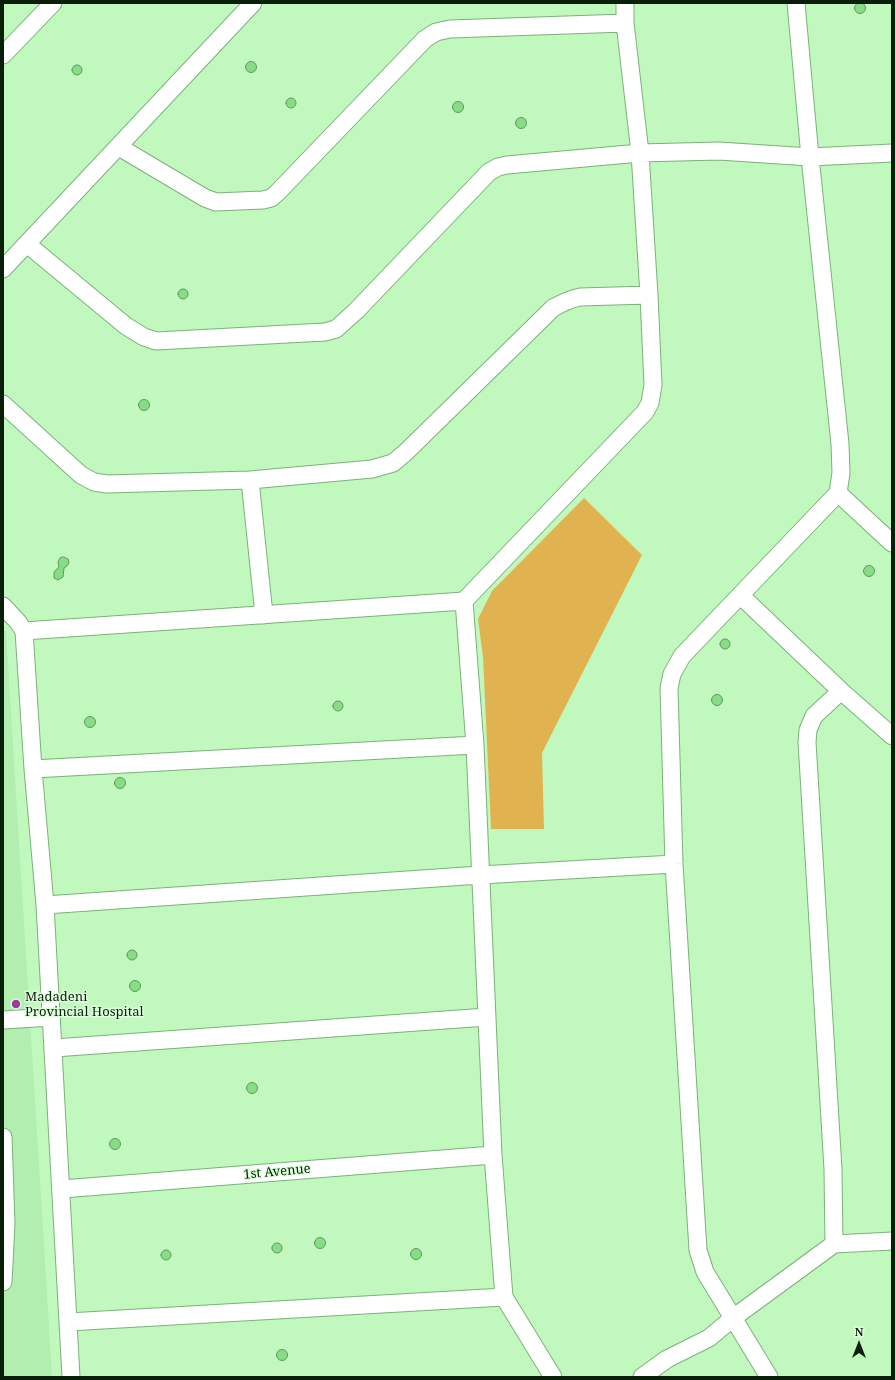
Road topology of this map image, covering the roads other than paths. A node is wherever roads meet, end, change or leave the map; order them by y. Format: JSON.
{"nodes":[{"id":1,"x":53,"y":3,"type":"edge"},
{"id":2,"x":253,"y":3,"type":"edge"},
{"id":3,"x":625,"y":3,"type":"edge"},
{"id":4,"x":796,"y":3,"type":"edge"},
{"id":5,"x":625,"y":23,"type":"junction"},
{"id":6,"x":3,"y":55,"type":"edge"},
{"id":7,"x":119,"y":147,"type":"junction"},
{"id":8,"x":640,"y":153,"type":"junction"},
{"id":9,"x":892,"y":153,"type":"edge"},
{"id":10,"x":810,"y":158,"type":"junction"},
{"id":11,"x":27,"y":244,"type":"junction"},
{"id":12,"x":3,"y":269,"type":"edge"},
{"id":13,"x":649,"y":295,"type":"junction"},
{"id":14,"x":3,"y":404,"type":"edge"},
{"id":15,"x":250,"y":480,"type":"junction"},
{"id":16,"x":838,"y":494,"type":"junction"},
{"id":17,"x":892,"y":543,"type":"edge"},
{"id":18,"x":740,"y":595,"type":"junction"},
{"id":19,"x":464,"y":601,"type":"junction"},
{"id":20,"x":3,"y":606,"type":"edge"},
{"id":21,"x":264,"y":615,"type":"junction"},
{"id":22,"x":24,"y":631,"type":"junction"},
{"id":23,"x":841,"y":691,"type":"junction"},
{"id":24,"x":892,"y":736,"type":"edge"},
{"id":25,"x":475,"y":745,"type":"junction"},
{"id":26,"x":33,"y":769,"type":"junction"},
{"id":27,"x":674,"y":864,"type":"junction"},
{"id":28,"x":480,"y":875,"type":"junction"},
{"id":29,"x":45,"y":905,"type":"junction"},
{"id":30,"x":52,"y":1017,"type":"junction"},
{"id":31,"x":487,"y":1017,"type":"junction"},
{"id":32,"x":3,"y":1020,"type":"edge"},
{"id":33,"x":54,"y":1048,"type":"junction"},
{"id":34,"x":3,"y":1137,"type":"edge"},
{"id":35,"x":493,"y":1155,"type":"junction"},
{"id":36,"x":62,"y":1189,"type":"junction"},
{"id":37,"x":892,"y":1241,"type":"edge"},
{"id":38,"x":834,"y":1244,"type":"junction"},
{"id":39,"x":3,"y":1282,"type":"edge"},
{"id":40,"x":504,"y":1297,"type":"junction"},
{"id":41,"x":733,"y":1318,"type":"junction"},
{"id":42,"x":68,"y":1322,"type":"junction"},
{"id":43,"x":71,"y":1377,"type":"edge"},
{"id":44,"x":553,"y":1377,"type":"edge"},
{"id":45,"x":642,"y":1377,"type":"edge"},
{"id":46,"x":769,"y":1377,"type":"edge"}],
"edges":[{"from":1,"to":6,"type":"street"},
{"from":2,"to":7,"type":"street"},
{"from":3,"to":5,"type":"street"},
{"from":4,"to":10,"type":"street"},
{"from":5,"to":7,"type":"street"},
{"from":5,"to":8,"type":"street"},
{"from":7,"to":11,"type":"street"},
{"from":8,"to":10,"type":"street"},
{"from":8,"to":11,"type":"street"},
{"from":8,"to":13,"type":"street"},
{"from":9,"to":10,"type":"street"},
{"from":10,"to":16,"type":"street"},
{"from":11,"to":12,"type":"street"},
{"from":13,"to":15,"type":"street"},
{"from":13,"to":19,"type":"street"},
{"from":14,"to":15,"type":"street"},
{"from":15,"to":21,"type":"street"},
{"from":16,"to":17,"type":"street"},
{"from":16,"to":18,"type":"street"},
{"from":18,"to":23,"type":"street"},
{"from":18,"to":27,"type":"street"},
{"from":19,"to":21,"type":"street"},
{"from":19,"to":25,"type":"street"},
{"from":20,"to":22,"type":"street"},
{"from":21,"to":22,"type":"street"},
{"from":22,"to":26,"type":"street"},
{"from":23,"to":24,"type":"street"},
{"from":23,"to":38,"type":"street"},
{"from":25,"to":26,"type":"street"},
{"from":25,"to":28,"type":"street"},
{"from":26,"to":29,"type":"street"},
{"from":27,"to":28,"type":"street"},
{"from":27,"to":41,"type":"street"},
{"from":28,"to":29,"type":"street"},
{"from":28,"to":31,"type":"street"},
{"from":29,"to":30,"type":"street"},
{"from":30,"to":32,"type":"street"},
{"from":30,"to":33,"type":"street"},
{"from":31,"to":33,"type":"street"},
{"from":31,"to":35,"type":"street"},
{"from":33,"to":36,"type":"street"},
{"from":34,"to":39,"type":"street"},
{"from":35,"to":36,"type":"street","name":"1st Avenue"},
{"from":35,"to":40,"type":"street"},
{"from":36,"to":42,"type":"street"},
{"from":37,"to":38,"type":"street"},
{"from":38,"to":41,"type":"street"},
{"from":40,"to":42,"type":"street"},
{"from":40,"to":44,"type":"street"},
{"from":41,"to":45,"type":"street"},
{"from":41,"to":46,"type":"street"},
{"from":42,"to":43,"type":"street"}]}
